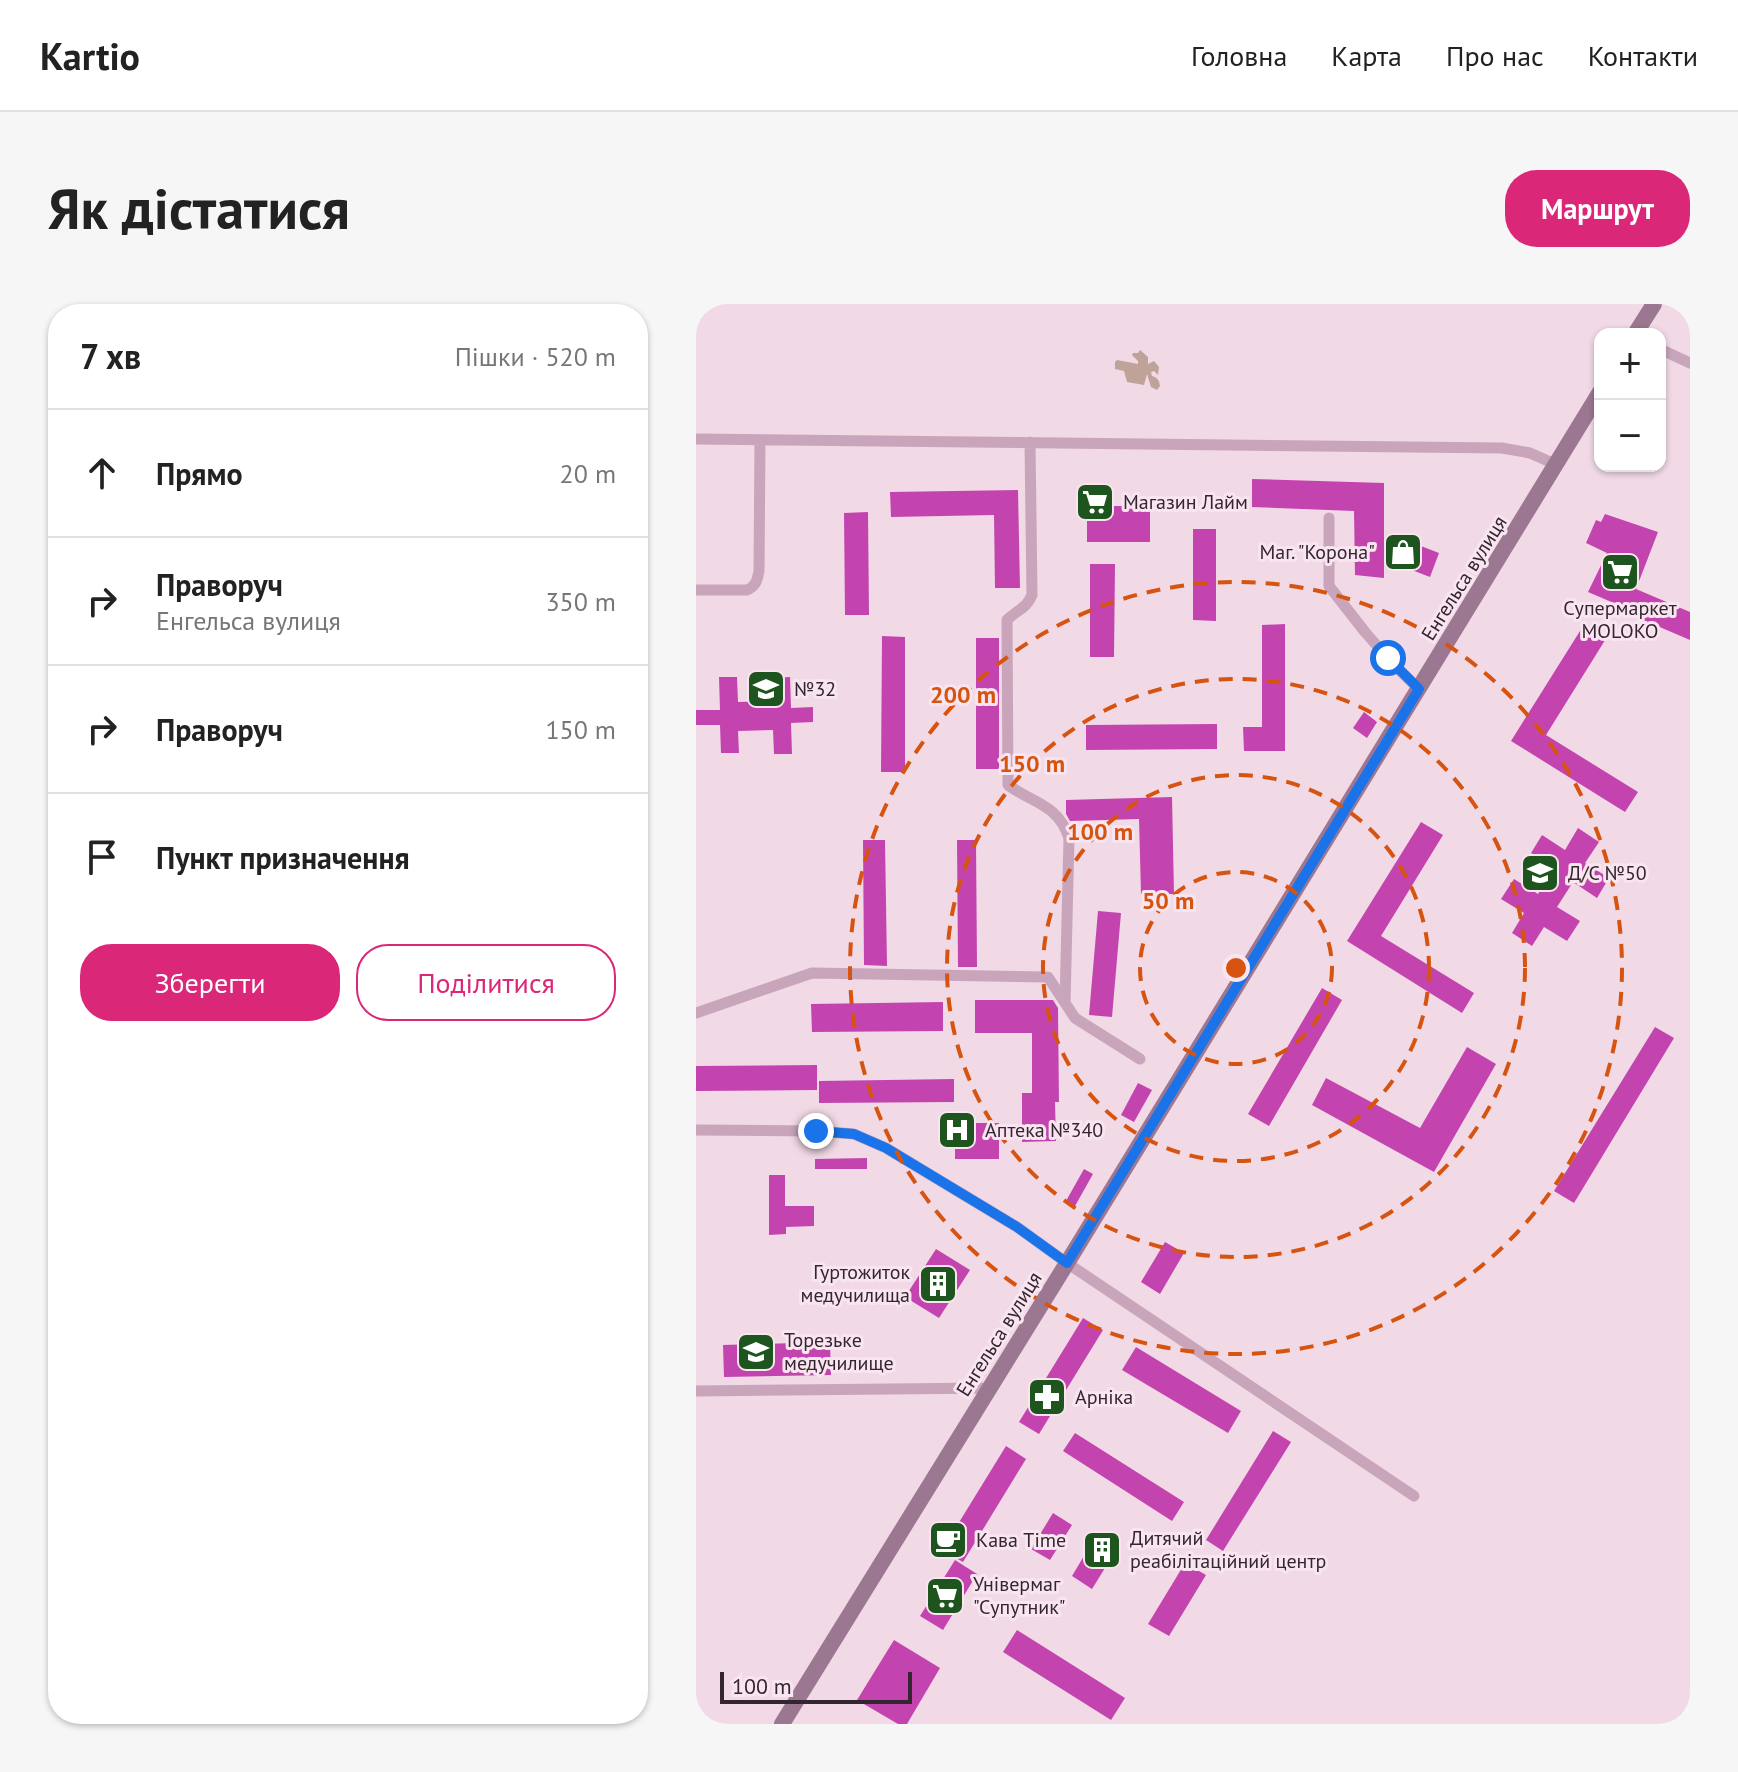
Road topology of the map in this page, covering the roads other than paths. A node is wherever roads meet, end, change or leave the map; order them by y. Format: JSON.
{"nodes":[{"id":1,"x":1654,"y":304,"type":"edge"},
{"id":2,"x":1639,"y":328,"type":"edge"},
{"id":3,"x":1666,"y":352,"type":"edge"},
{"id":4,"x":1690,"y":363,"type":"edge"},
{"id":5,"x":1595,"y":400,"type":"edge"},
{"id":6,"x":696,"y":439,"type":"edge"},
{"id":7,"x":760,"y":440,"type":"junction"},
{"id":8,"x":1030,"y":442,"type":"junction"},
{"id":9,"x":1557,"y":465,"type":"junction"},
{"id":10,"x":1329,"y":518,"type":"dead end"},
{"id":11,"x":696,"y":590,"type":"edge"},
{"id":12,"x":1419,"y":689,"type":"junction"},
{"id":13,"x":1065,"y":1003,"type":"junction"},
{"id":14,"x":696,"y":1013,"type":"edge"},
{"id":15,"x":1140,"y":1059,"type":"dead end"},
{"id":16,"x":696,"y":1130,"type":"edge"},
{"id":17,"x":1067,"y":1263,"type":"junction"},
{"id":18,"x":990,"y":1388,"type":"junction"},
{"id":19,"x":696,"y":1391,"type":"edge"},
{"id":20,"x":1414,"y":1496,"type":"dead end"},
{"id":21,"x":782,"y":1724,"type":"edge"}],
"edges":[{"from":1,"to":2,"type":"street"},
{"from":3,"to":4,"type":"street"},
{"from":5,"to":9,"type":"street","name":"Енгельса вулиця"},
{"from":6,"to":7,"type":"street"},
{"from":7,"to":8,"type":"street"},
{"from":7,"to":11,"type":"street"},
{"from":8,"to":9,"type":"street"},
{"from":8,"to":13,"type":"street"},
{"from":9,"to":12,"type":"street","name":"Енгельса вулиця"},
{"from":10,"to":12,"type":"street"},
{"from":12,"to":17,"type":"street","name":"Енгельса вулиця"},
{"from":13,"to":14,"type":"street"},
{"from":13,"to":15,"type":"street"},
{"from":16,"to":17,"type":"street"},
{"from":17,"to":18,"type":"street","name":"Енгельса вулиця"},
{"from":17,"to":20,"type":"street"},
{"from":18,"to":19,"type":"street"},
{"from":18,"to":21,"type":"street","name":"Енгельса вулиця"}]}
